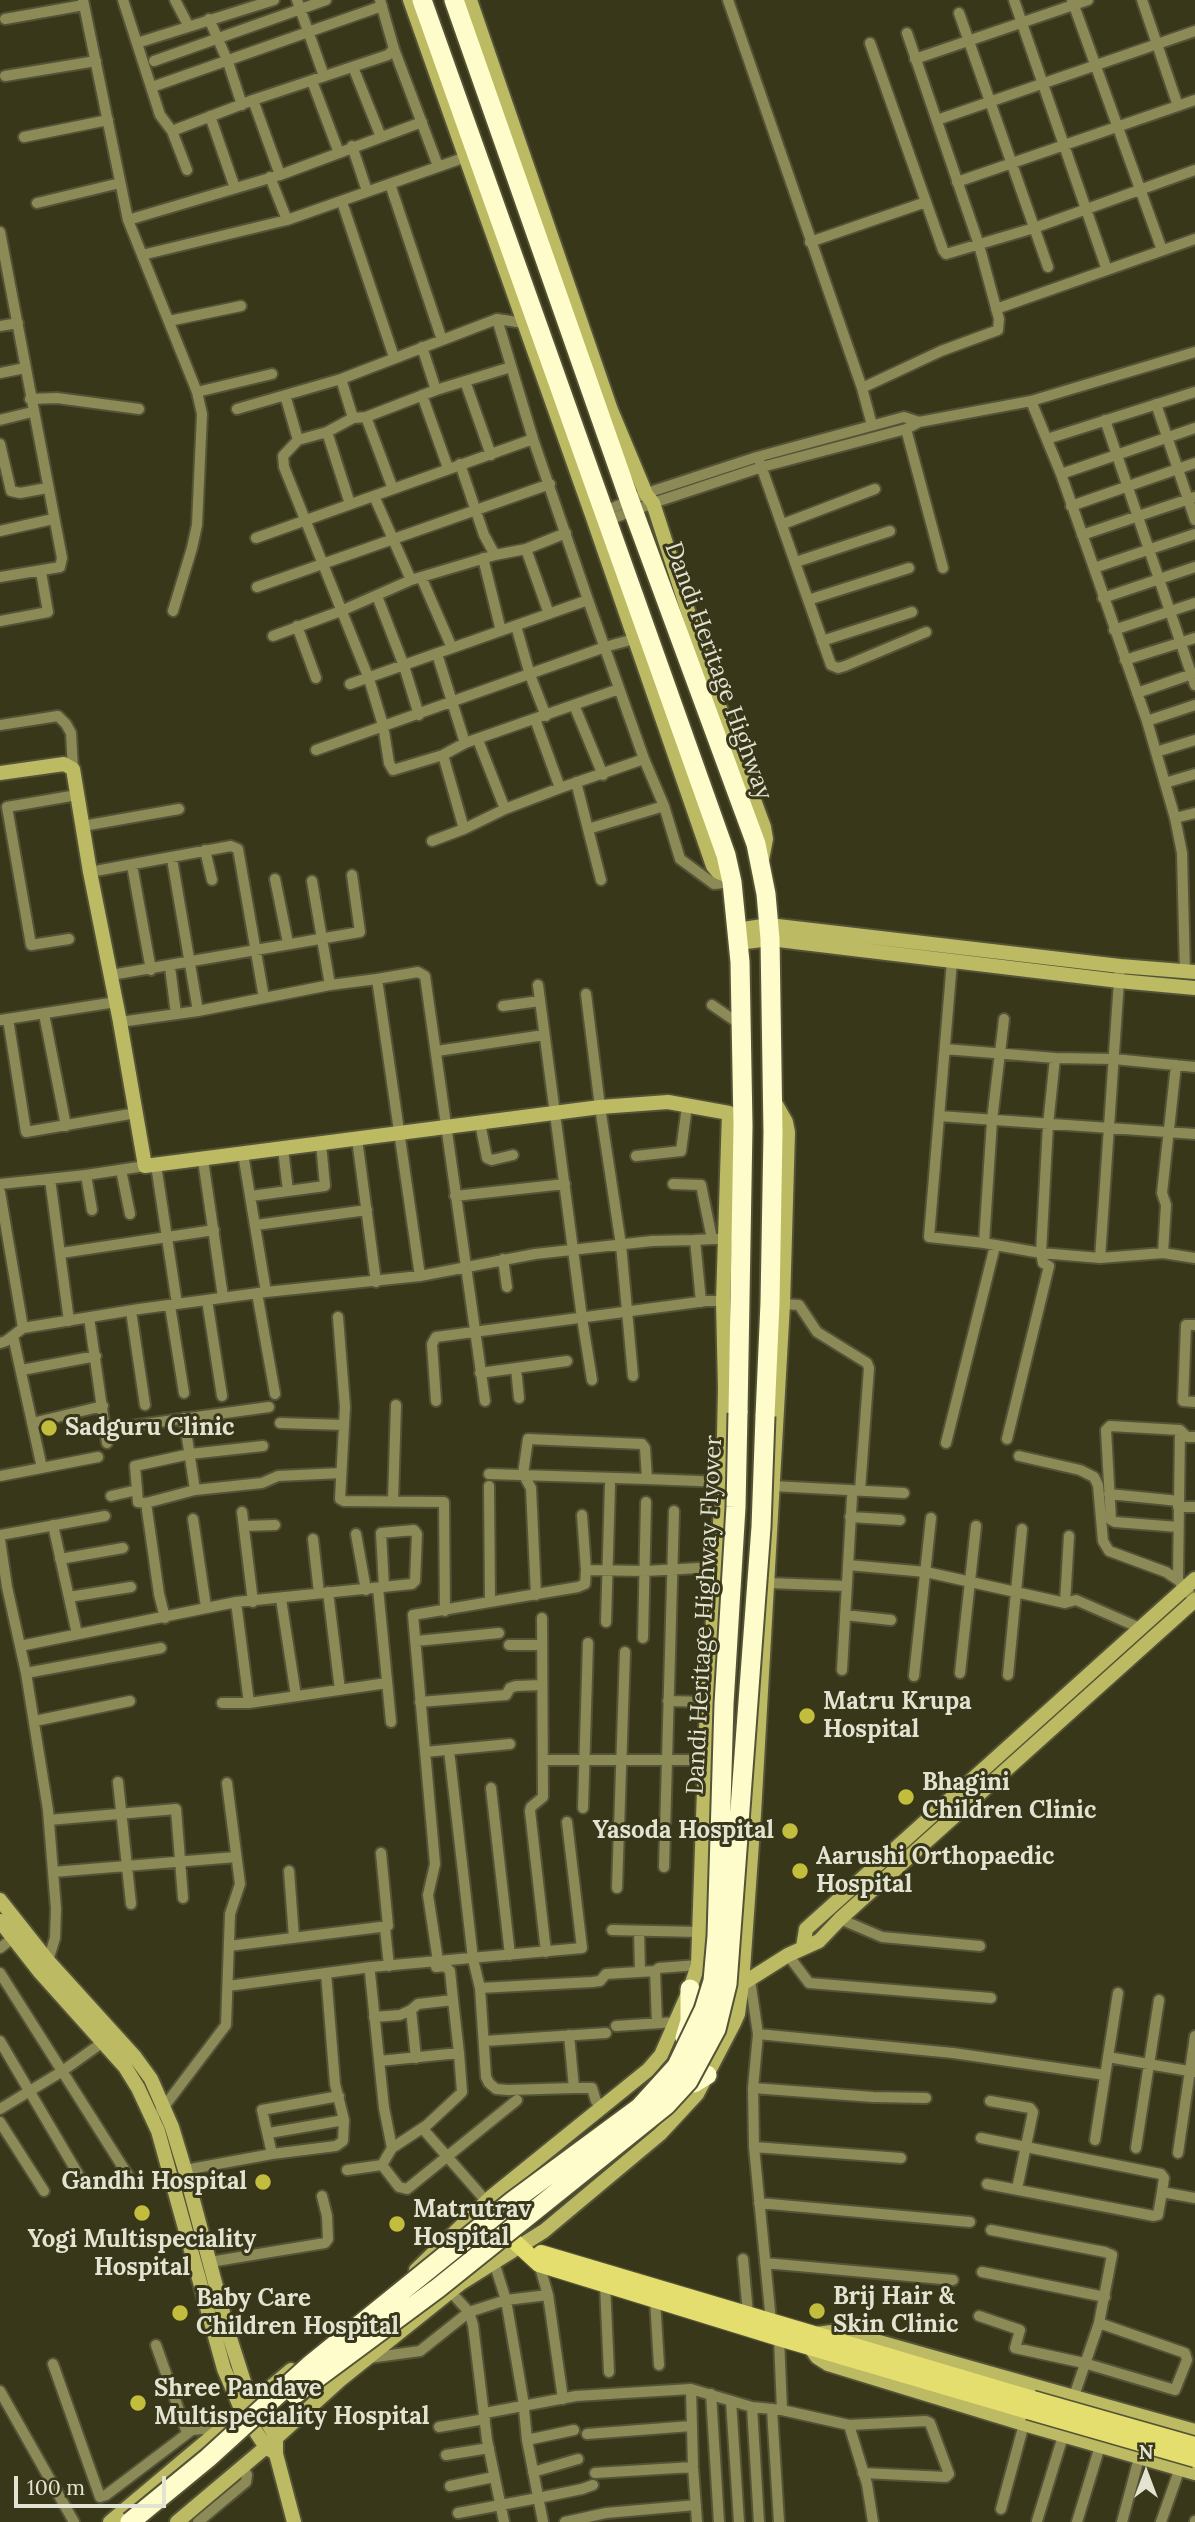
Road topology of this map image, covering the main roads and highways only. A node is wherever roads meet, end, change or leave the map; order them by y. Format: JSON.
{"nodes":[{"id":1,"x":422,"y":0,"type":"edge"},
{"id":2,"x":454,"y":0,"type":"edge"},
{"id":3,"x":732,"y":1302,"type":"junction"},
{"id":4,"x":777,"y":1303,"type":"junction"},
{"id":5,"x":780,"y":1367,"type":"road end"},
{"id":6,"x":766,"y":1387,"type":"junction"},
{"id":7,"x":690,"y":1989,"type":"road end"},
{"id":8,"x":701,"y":2079,"type":"road end"},
{"id":9,"x":486,"y":2203,"type":"road end"},
{"id":10,"x":476,"y":2231,"type":"junction"},
{"id":11,"x":519,"y":2247,"type":"junction"},
{"id":12,"x":490,"y":2255,"type":"junction"},
{"id":13,"x":813,"y":2340,"type":"junction"},
{"id":14,"x":1028,"y":2412,"type":"junction"},
{"id":15,"x":1194,"y":2431,"type":"edge"},
{"id":16,"x":1195,"y":2459,"type":"edge"},
{"id":17,"x":130,"y":2522,"type":"edge"},
{"id":18,"x":151,"y":2522,"type":"edge"}],
"edges":[{"from":1,"to":3,"type":"highway"},
{"from":2,"to":4,"type":"highway","name":"Dandi Heritage Highway"},
{"from":3,"to":4,"type":"highway"},
{"from":3,"to":10,"type":"highway","name":"Dandi Heritage Highway Flyover","bridge":true},
{"from":4,"to":6,"type":"highway","name":"Dandi Heritage Highway"},
{"from":5,"to":6,"type":"highway"},
{"from":6,"to":12,"type":"highway","name":"Dandi Heritage Highway Flyover","bridge":true},
{"from":7,"to":10,"type":"highway"},
{"from":8,"to":12,"type":"highway"},
{"from":9,"to":11,"type":"main road"},
{"from":10,"to":17,"type":"highway","name":"Dandi Heritage Highway Flyover","bridge":true},
{"from":11,"to":13,"type":"main road"},
{"from":11,"to":13,"type":"main road"},
{"from":12,"to":18,"type":"highway","name":"Dandi Heritage Highway Flyover","bridge":true},
{"from":13,"to":14,"type":"main road"},
{"from":14,"to":15,"type":"main road","bridge":true},
{"from":14,"to":16,"type":"main road","bridge":true}]}
